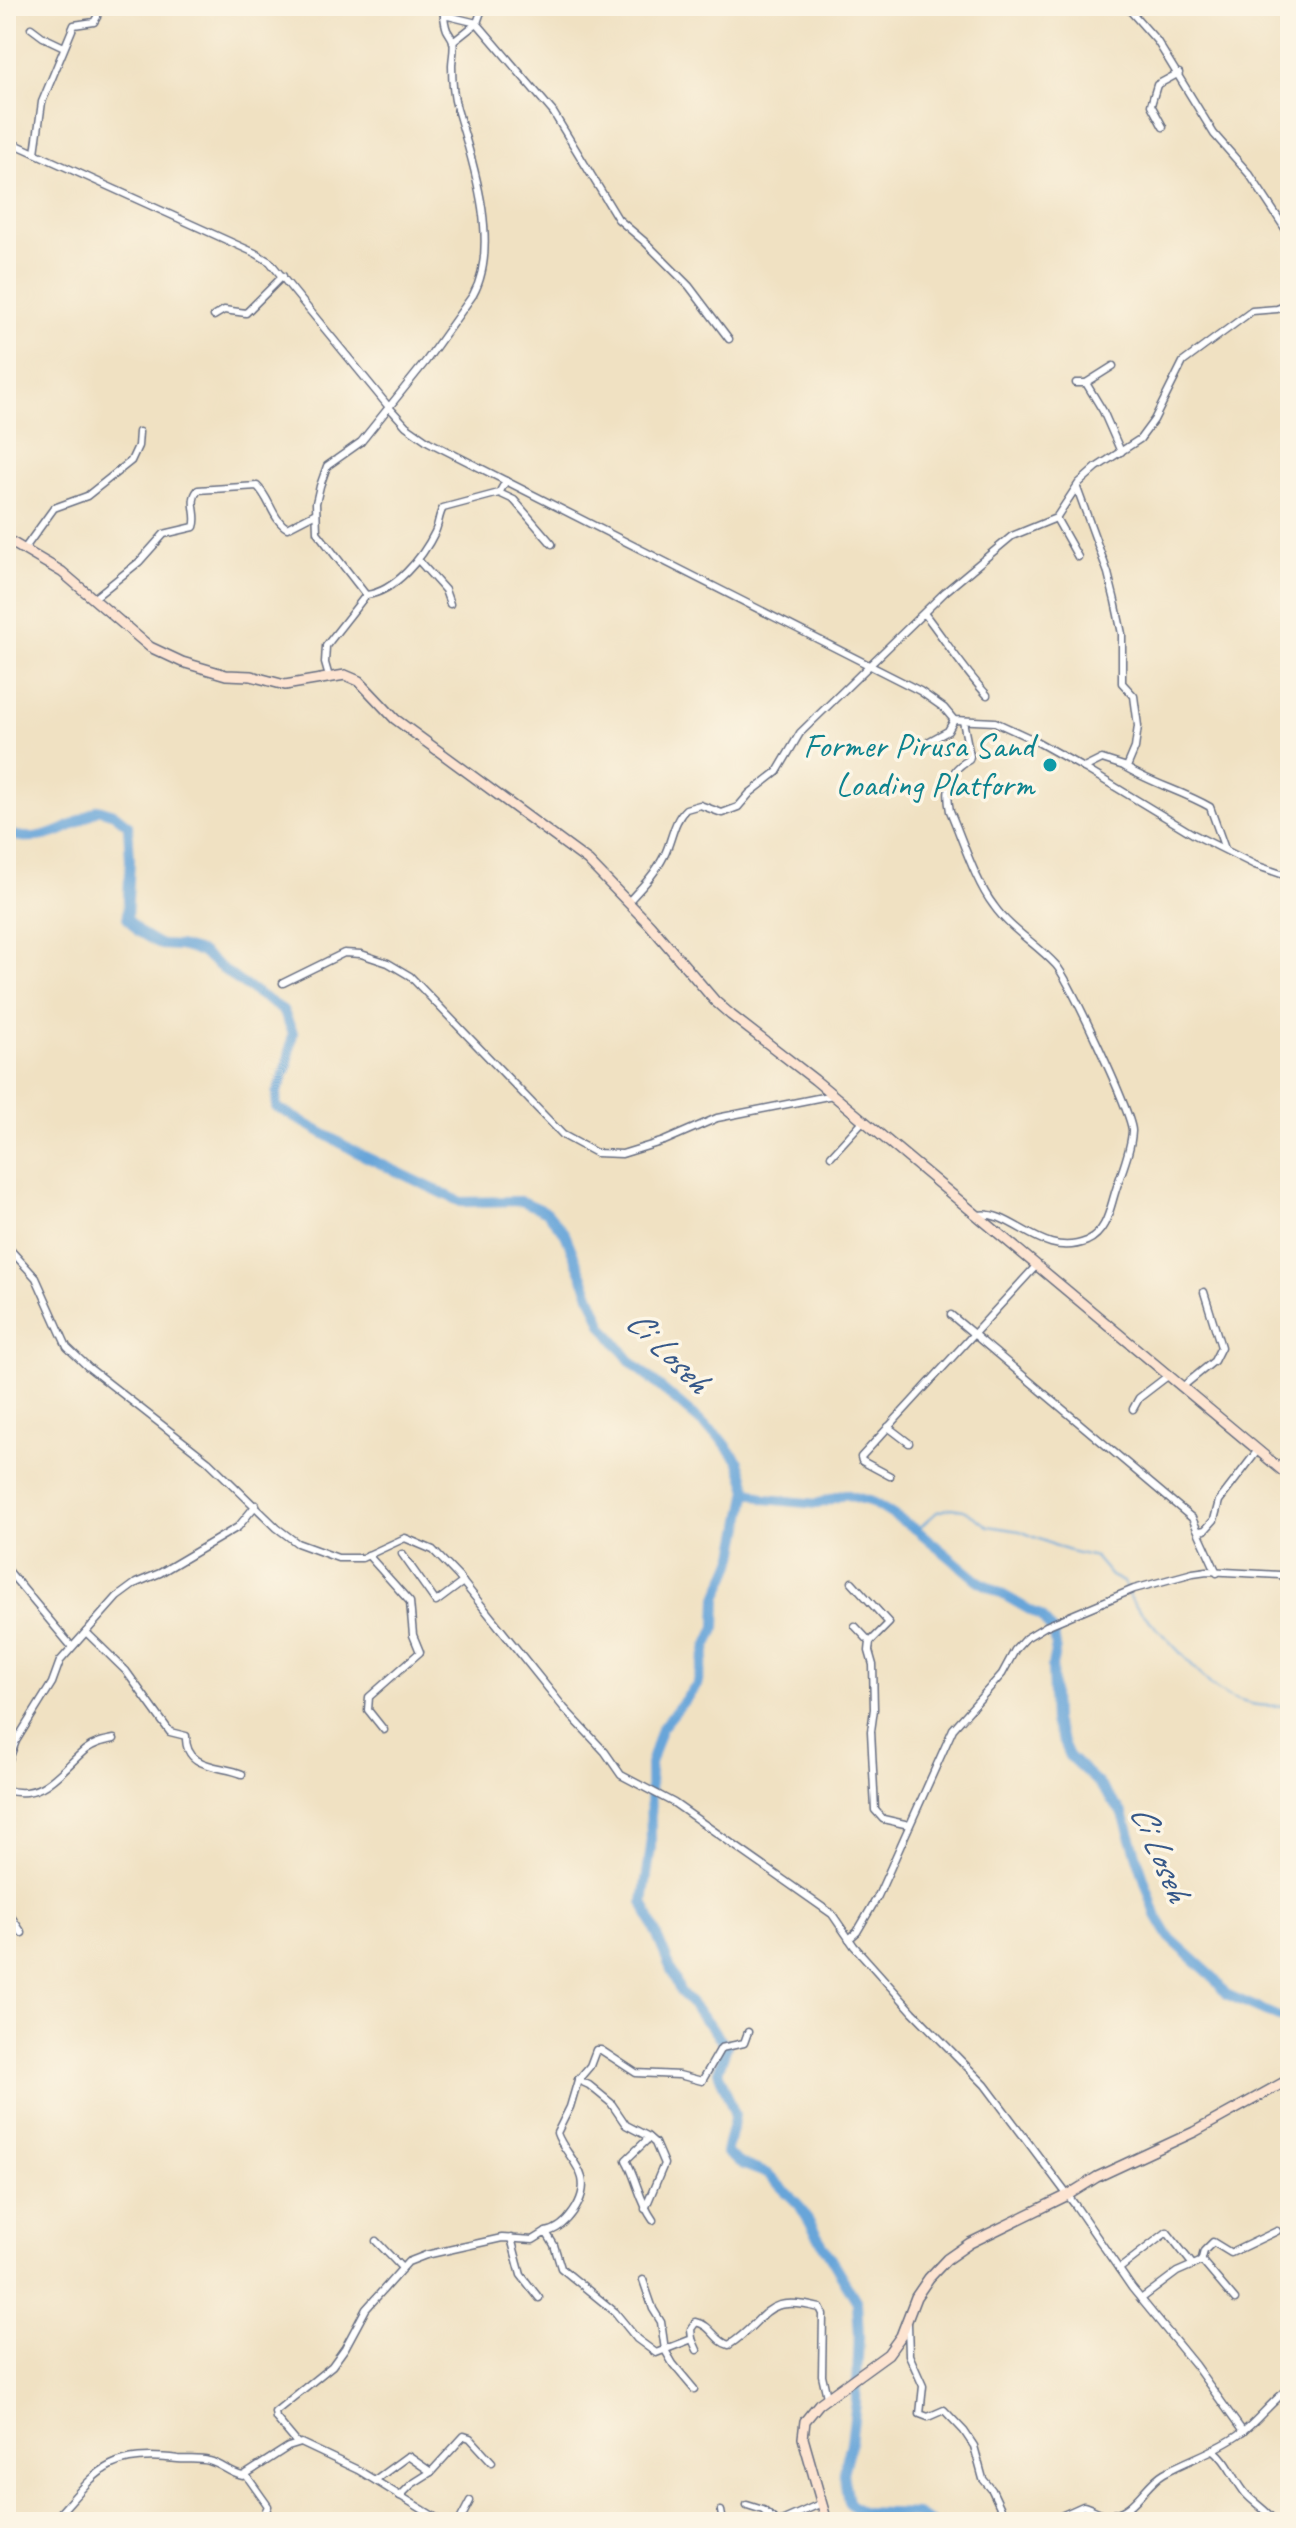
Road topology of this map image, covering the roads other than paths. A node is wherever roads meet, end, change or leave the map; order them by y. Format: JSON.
{"nodes":[{"id":1,"x":98,"y":6,"type":"edge"},
{"id":2,"x":443,"y":6,"type":"edge"},
{"id":3,"x":483,"y":6,"type":"edge"},
{"id":4,"x":1126,"y":6,"type":"edge"},
{"id":5,"x":444,"y":15,"type":"junction"},
{"id":6,"x":477,"y":23,"type":"junction"},
{"id":7,"x":31,"y":28,"type":"dead end"},
{"id":8,"x":453,"y":42,"type":"junction"},
{"id":9,"x":64,"y":47,"type":"junction"},
{"id":10,"x":1179,"y":73,"type":"junction"},
{"id":11,"x":1163,"y":127,"type":"dead end"},
{"id":12,"x":6,"y":140,"type":"edge"},
{"id":13,"x":35,"y":153,"type":"junction"},
{"id":14,"x":1290,"y":236,"type":"edge"},
{"id":15,"x":283,"y":276,"type":"junction"},
{"id":16,"x":1290,"y":304,"type":"edge"},
{"id":17,"x":214,"y":316,"type":"dead end"},
{"id":18,"x":729,"y":339,"type":"dead end"},
{"id":19,"x":1113,"y":366,"type":"dead end"},
{"id":20,"x":1076,"y":383,"type":"dead end"},
{"id":21,"x":1086,"y":383,"type":"junction"},
{"id":22,"x":388,"y":406,"type":"junction"},
{"id":23,"x":139,"y":432,"type":"dead end"},
{"id":24,"x":1121,"y":452,"type":"junction"},
{"id":25,"x":506,"y":481,"type":"junction"},
{"id":26,"x":1077,"y":488,"type":"junction"},
{"id":27,"x":499,"y":493,"type":"junction"},
{"id":28,"x":316,"y":513,"type":"junction"},
{"id":29,"x":1056,"y":518,"type":"junction"},
{"id":30,"x":6,"y":539,"type":"edge"},
{"id":31,"x":552,"y":544,"type":"dead end"},
{"id":32,"x":25,"y":548,"type":"junction"},
{"id":33,"x":1078,"y":557,"type":"dead end"},
{"id":34,"x":419,"y":561,"type":"junction"},
{"id":35,"x":366,"y":595,"type":"junction"},
{"id":36,"x":93,"y":599,"type":"junction"},
{"id":37,"x":450,"y":604,"type":"dead end"},
{"id":38,"x":924,"y":613,"type":"junction"},
{"id":39,"x":868,"y":665,"type":"junction"},
{"id":40,"x":329,"y":677,"type":"junction"},
{"id":41,"x":987,"y":695,"type":"dead end"},
{"id":42,"x":954,"y":720,"type":"junction"},
{"id":43,"x":963,"y":721,"type":"junction"},
{"id":44,"x":926,"y":743,"type":"dead end"},
{"id":45,"x":1125,"y":767,"type":"junction"},
{"id":46,"x":1084,"y":768,"type":"junction"},
{"id":47,"x":1225,"y":849,"type":"junction"},
{"id":48,"x":1290,"y":877,"type":"edge"},
{"id":49,"x":628,"y":902,"type":"junction"},
{"id":50,"x":283,"y":983,"type":"dead end"},
{"id":51,"x":833,"y":1095,"type":"junction"},
{"id":52,"x":863,"y":1121,"type":"junction"},
{"id":53,"x":831,"y":1156,"type":"dead end"},
{"id":54,"x":976,"y":1216,"type":"junction"},
{"id":55,"x":6,"y":1245,"type":"edge"},
{"id":56,"x":1036,"y":1266,"type":"junction"},
{"id":57,"x":1204,"y":1292,"type":"dead end"},
{"id":58,"x":951,"y":1315,"type":"dead end"},
{"id":59,"x":973,"y":1335,"type":"junction"},
{"id":60,"x":1169,"y":1375,"type":"junction"},
{"id":61,"x":1182,"y":1387,"type":"junction"},
{"id":62,"x":1133,"y":1409,"type":"dead end"},
{"id":63,"x":888,"y":1427,"type":"junction"},
{"id":64,"x":909,"y":1443,"type":"dead end"},
{"id":65,"x":1258,"y":1450,"type":"junction"},
{"id":66,"x":890,"y":1476,"type":"dead end"},
{"id":67,"x":1290,"y":1477,"type":"edge"},
{"id":68,"x":256,"y":1505,"type":"junction"},
{"id":69,"x":1200,"y":1531,"type":"junction"},
{"id":70,"x":402,"y":1554,"type":"dead end"},
{"id":71,"x":368,"y":1555,"type":"junction"},
{"id":72,"x":6,"y":1568,"type":"edge"},
{"id":73,"x":1217,"y":1573,"type":"junction"},
{"id":74,"x":1290,"y":1579,"type":"edge"},
{"id":75,"x":463,"y":1582,"type":"junction"},
{"id":76,"x":852,"y":1582,"type":"dead end"},
{"id":77,"x":855,"y":1626,"type":"dead end"},
{"id":78,"x":86,"y":1632,"type":"junction"},
{"id":79,"x":870,"y":1642,"type":"junction"},
{"id":80,"x":72,"y":1647,"type":"junction"},
{"id":81,"x":384,"y":1730,"type":"dead end"},
{"id":82,"x":114,"y":1739,"type":"dead end"},
{"id":83,"x":6,"y":1767,"type":"edge"},
{"id":84,"x":242,"y":1774,"type":"dead end"},
{"id":85,"x":6,"y":1790,"type":"edge"},
{"id":86,"x":909,"y":1825,"type":"junction"},
{"id":87,"x":6,"y":1909,"type":"edge"},
{"id":88,"x":22,"y":1933,"type":"dead end"},
{"id":89,"x":849,"y":1939,"type":"junction"},
{"id":90,"x":748,"y":2032,"type":"dead end"},
{"id":91,"x":1290,"y":2079,"type":"edge"},
{"id":92,"x":578,"y":2080,"type":"junction"},
{"id":93,"x":649,"y":2138,"type":"junction"},
{"id":94,"x":1068,"y":2195,"type":"junction"},
{"id":95,"x":645,"y":2209,"type":"junction"},
{"id":96,"x":653,"y":2220,"type":"dead end"},
{"id":97,"x":1277,"y":2231,"type":"dead end"},
{"id":98,"x":546,"y":2232,"type":"junction"},
{"id":99,"x":511,"y":2238,"type":"junction"},
{"id":100,"x":376,"y":2241,"type":"dead end"},
{"id":101,"x":1201,"y":2262,"type":"junction"},
{"id":102,"x":1193,"y":2265,"type":"junction"},
{"id":103,"x":402,"y":2268,"type":"junction"},
{"id":104,"x":1119,"y":2269,"type":"junction"},
{"id":105,"x":643,"y":2280,"type":"dead end"},
{"id":106,"x":539,"y":2298,"type":"dead end"},
{"id":107,"x":1141,"y":2299,"type":"junction"},
{"id":108,"x":1235,"y":2300,"type":"dead end"},
{"id":109,"x":909,"y":2313,"type":"junction"},
{"id":110,"x":692,"y":2339,"type":"junction"},
{"id":111,"x":665,"y":2350,"type":"junction"},
{"id":112,"x":697,"y":2350,"type":"dead end"},
{"id":113,"x":1290,"y":2388,"type":"edge"},
{"id":114,"x":694,"y":2389,"type":"dead end"},
{"id":115,"x":827,"y":2397,"type":"junction"},
{"id":116,"x":1243,"y":2432,"type":"junction"},
{"id":117,"x":297,"y":2443,"type":"junction"},
{"id":118,"x":1214,"y":2450,"type":"junction"},
{"id":119,"x":492,"y":2462,"type":"dead end"},
{"id":120,"x":431,"y":2472,"type":"junction"},
{"id":121,"x":246,"y":2475,"type":"junction"},
{"id":122,"x":375,"y":2480,"type":"junction"},
{"id":123,"x":400,"y":2496,"type":"junction"},
{"id":124,"x":470,"y":2501,"type":"dead end"},
{"id":125,"x":822,"y":2503,"type":"junction"},
{"id":126,"x":747,"y":2505,"type":"dead end"},
{"id":127,"x":721,"y":2511,"type":"dead end"},
{"id":128,"x":52,"y":2522,"type":"edge"},
{"id":129,"x":261,"y":2522,"type":"edge"},
{"id":130,"x":443,"y":2522,"type":"edge"},
{"id":131,"x":459,"y":2522,"type":"edge"},
{"id":132,"x":723,"y":2522,"type":"edge"},
{"id":133,"x":778,"y":2522,"type":"edge"},
{"id":134,"x":827,"y":2522,"type":"edge"},
{"id":135,"x":1008,"y":2522,"type":"edge"},
{"id":136,"x":1275,"y":2522,"type":"edge"}],
"edges":[{"from":1,"to":9,"type":"street"},
{"from":2,"to":5,"type":"street"},
{"from":3,"to":6,"type":"street"},
{"from":4,"to":10,"type":"street"},
{"from":5,"to":6,"type":"street"},
{"from":5,"to":8,"type":"street"},
{"from":6,"to":8,"type":"street"},
{"from":6,"to":18,"type":"street"},
{"from":7,"to":9,"type":"street"},
{"from":8,"to":22,"type":"street"},
{"from":9,"to":13,"type":"street"},
{"from":10,"to":11,"type":"street"},
{"from":10,"to":14,"type":"street"},
{"from":12,"to":13,"type":"street"},
{"from":13,"to":15,"type":"street"},
{"from":15,"to":17,"type":"street"},
{"from":15,"to":22,"type":"street"},
{"from":16,"to":24,"type":"street"},
{"from":19,"to":21,"type":"street"},
{"from":20,"to":21,"type":"street"},
{"from":21,"to":24,"type":"street"},
{"from":22,"to":25,"type":"street"},
{"from":22,"to":28,"type":"street"},
{"from":23,"to":32,"type":"street"},
{"from":24,"to":26,"type":"street"},
{"from":25,"to":27,"type":"street"},
{"from":25,"to":39,"type":"street"},
{"from":26,"to":29,"type":"street"},
{"from":26,"to":45,"type":"street"},
{"from":27,"to":31,"type":"street"},
{"from":27,"to":34,"type":"street"},
{"from":28,"to":35,"type":"street"},
{"from":28,"to":36,"type":"street"},
{"from":29,"to":33,"type":"street"},
{"from":29,"to":38,"type":"street"},
{"from":30,"to":32,"type":"street"},
{"from":32,"to":36,"type":"street"},
{"from":34,"to":35,"type":"street"},
{"from":34,"to":37,"type":"street"},
{"from":35,"to":40,"type":"street"},
{"from":36,"to":40,"type":"street"},
{"from":38,"to":39,"type":"street"},
{"from":38,"to":41,"type":"street"},
{"from":39,"to":42,"type":"street"},
{"from":39,"to":49,"type":"street"},
{"from":40,"to":49,"type":"street"},
{"from":42,"to":43,"type":"street"},
{"from":42,"to":44,"type":"street"},
{"from":43,"to":46,"type":"street"},
{"from":43,"to":54,"type":"street"},
{"from":45,"to":46,"type":"street"},
{"from":45,"to":47,"type":"street"},
{"from":46,"to":47,"type":"street"},
{"from":47,"to":48,"type":"street"},
{"from":49,"to":51,"type":"street"},
{"from":50,"to":51,"type":"street"},
{"from":51,"to":52,"type":"street"},
{"from":52,"to":53,"type":"street"},
{"from":52,"to":54,"type":"street"},
{"from":54,"to":56,"type":"street"},
{"from":55,"to":68,"type":"street"},
{"from":56,"to":59,"type":"street"},
{"from":56,"to":60,"type":"street"},
{"from":57,"to":61,"type":"street"},
{"from":58,"to":59,"type":"street"},
{"from":59,"to":63,"type":"street"},
{"from":59,"to":69,"type":"street"},
{"from":60,"to":61,"type":"street"},
{"from":60,"to":62,"type":"street"},
{"from":61,"to":65,"type":"street"},
{"from":63,"to":64,"type":"street"},
{"from":63,"to":66,"type":"street"},
{"from":65,"to":67,"type":"street"},
{"from":65,"to":69,"type":"street"},
{"from":68,"to":71,"type":"street"},
{"from":68,"to":78,"type":"street"},
{"from":69,"to":73,"type":"street"},
{"from":70,"to":75,"type":"street"},
{"from":71,"to":75,"type":"street"},
{"from":71,"to":81,"type":"street"},
{"from":72,"to":80,"type":"street"},
{"from":73,"to":74,"type":"street"},
{"from":73,"to":86,"type":"street"},
{"from":75,"to":89,"type":"street"},
{"from":76,"to":79,"type":"street"},
{"from":77,"to":79,"type":"street"},
{"from":78,"to":80,"type":"street"},
{"from":78,"to":84,"type":"street"},
{"from":79,"to":86,"type":"street"},
{"from":80,"to":83,"type":"street"},
{"from":82,"to":85,"type":"street"},
{"from":86,"to":89,"type":"street"},
{"from":87,"to":88,"type":"street"},
{"from":89,"to":94,"type":"street"},
{"from":90,"to":92,"type":"street"},
{"from":91,"to":94,"type":"street"},
{"from":92,"to":93,"type":"street"},
{"from":92,"to":98,"type":"street"},
{"from":93,"to":95,"type":"street"},
{"from":93,"to":95,"type":"street"},
{"from":94,"to":104,"type":"street"},
{"from":94,"to":109,"type":"street"},
{"from":95,"to":96,"type":"street"},
{"from":97,"to":101,"type":"street"},
{"from":98,"to":99,"type":"street"},
{"from":98,"to":111,"type":"street"},
{"from":99,"to":103,"type":"street"},
{"from":99,"to":106,"type":"street"},
{"from":100,"to":103,"type":"street"},
{"from":101,"to":102,"type":"street"},
{"from":101,"to":108,"type":"street"},
{"from":102,"to":104,"type":"street"},
{"from":102,"to":107,"type":"street"},
{"from":103,"to":117,"type":"street"},
{"from":104,"to":107,"type":"street"},
{"from":105,"to":111,"type":"street"},
{"from":107,"to":116,"type":"street"},
{"from":109,"to":115,"type":"street"},
{"from":109,"to":135,"type":"street"},
{"from":110,"to":111,"type":"street"},
{"from":110,"to":112,"type":"street"},
{"from":110,"to":115,"type":"street"},
{"from":111,"to":114,"type":"street"},
{"from":113,"to":116,"type":"street"},
{"from":115,"to":125,"type":"street"},
{"from":116,"to":118,"type":"street"},
{"from":117,"to":121,"type":"street"},
{"from":117,"to":122,"type":"street"},
{"from":118,"to":135,"type":"street"},
{"from":118,"to":136,"type":"street"},
{"from":119,"to":120,"type":"street"},
{"from":120,"to":122,"type":"street"},
{"from":120,"to":123,"type":"street"},
{"from":121,"to":128,"type":"street"},
{"from":121,"to":129,"type":"street"},
{"from":122,"to":123,"type":"street"},
{"from":123,"to":130,"type":"street"},
{"from":124,"to":131,"type":"street"},
{"from":125,"to":133,"type":"street"},
{"from":125,"to":134,"type":"street"},
{"from":126,"to":133,"type":"street"},
{"from":127,"to":132,"type":"street"}]}
